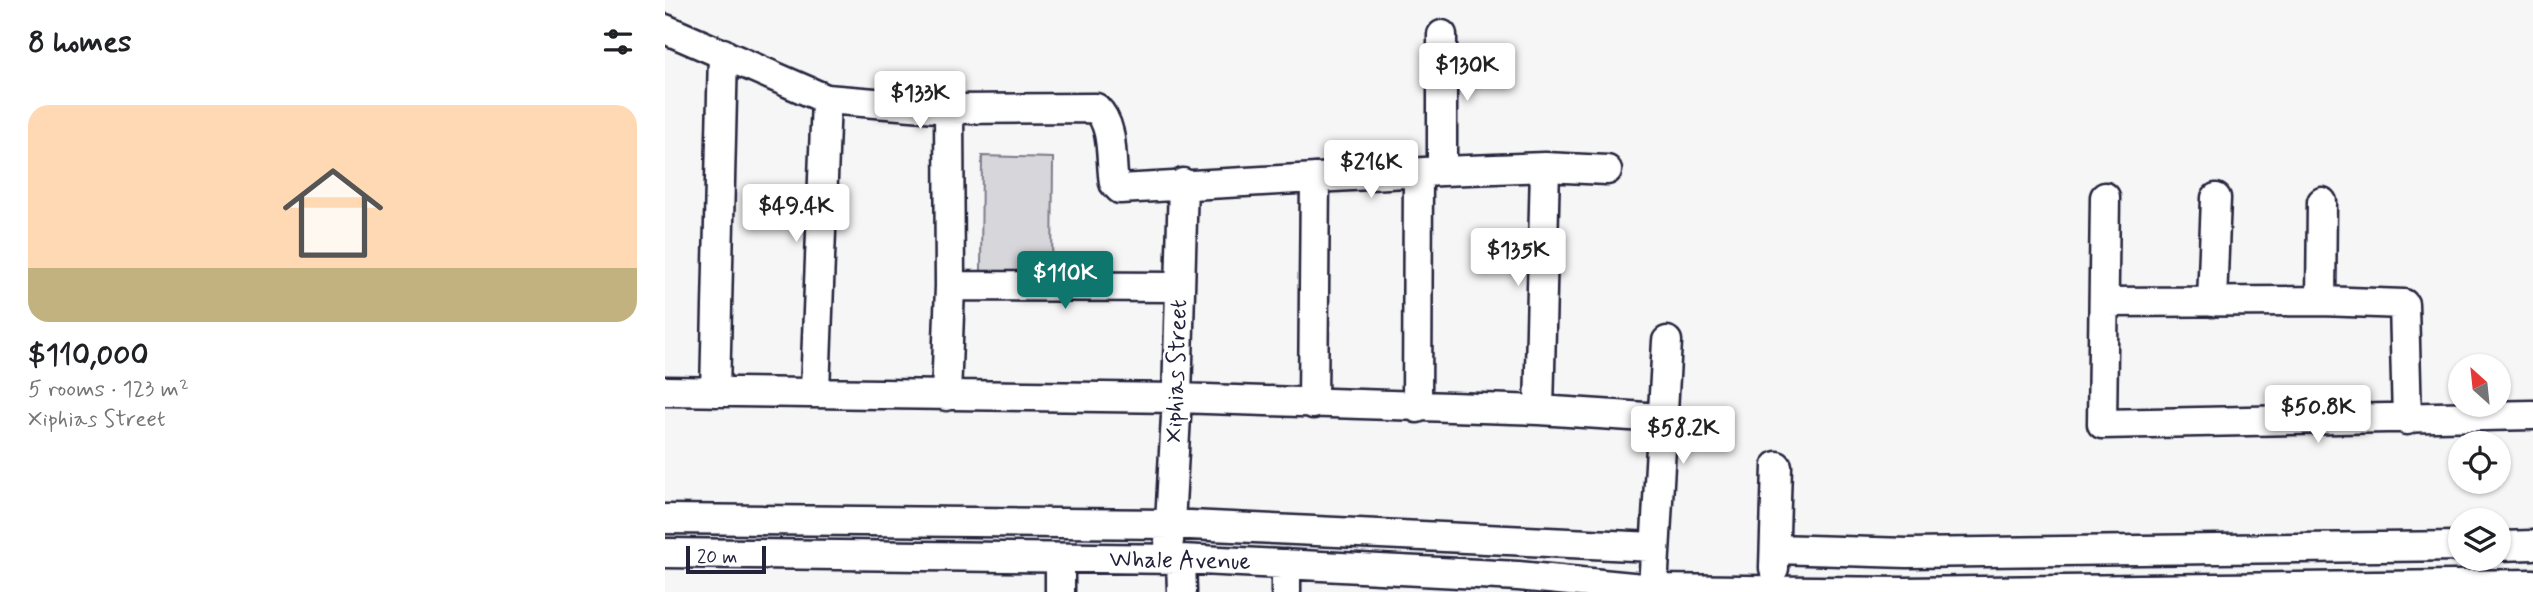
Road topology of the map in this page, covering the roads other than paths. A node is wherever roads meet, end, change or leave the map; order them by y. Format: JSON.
{"nodes":[{"id":1,"x":665,"y":29,"type":"edge"},
{"id":2,"x":1442,"y":35,"type":"dead end"},
{"id":3,"x":723,"y":53,"type":"junction"},
{"id":4,"x":827,"y":99,"type":"junction"},
{"id":5,"x":949,"y":109,"type":"junction"},
{"id":6,"x":1545,"y":167,"type":"junction"},
{"id":7,"x":1607,"y":170,"type":"dead end"},
{"id":8,"x":1430,"y":172,"type":"junction"},
{"id":9,"x":1315,"y":178,"type":"junction"},
{"id":10,"x":1182,"y":183,"type":"junction"},
{"id":11,"x":2105,"y":197,"type":"dead end"},
{"id":12,"x":2216,"y":198,"type":"dead end"},
{"id":13,"x":2322,"y":202,"type":"dead end"},
{"id":14,"x":950,"y":286,"type":"junction"},
{"id":15,"x":1180,"y":286,"type":"junction"},
{"id":16,"x":2321,"y":301,"type":"junction"},
{"id":17,"x":2104,"y":302,"type":"junction"},
{"id":18,"x":2212,"y":302,"type":"junction"},
{"id":19,"x":1667,"y":341,"type":"dead end"},
{"id":20,"x":665,"y":391,"type":"edge"},
{"id":21,"x":815,"y":391,"type":"junction"},
{"id":22,"x":715,"y":392,"type":"junction"},
{"id":23,"x":946,"y":396,"type":"junction"},
{"id":24,"x":1177,"y":398,"type":"junction"},
{"id":25,"x":1313,"y":404,"type":"junction"},
{"id":26,"x":1417,"y":408,"type":"junction"},
{"id":27,"x":1539,"y":410,"type":"junction"},
{"id":28,"x":2533,"y":415,"type":"edge"},
{"id":29,"x":1661,"y":418,"type":"junction"},
{"id":30,"x":2407,"y":419,"type":"junction"},
{"id":31,"x":1777,"y":466,"type":"dead end"},
{"id":32,"x":665,"y":519,"type":"edge"},
{"id":33,"x":1169,"y":524,"type":"junction"},
{"id":34,"x":2511,"y":545,"type":"edge"},
{"id":35,"x":2533,"y":545,"type":"edge"},
{"id":36,"x":2448,"y":546,"type":"edge"},
{"id":37,"x":1654,"y":547,"type":"junction"},
{"id":38,"x":1775,"y":549,"type":"junction"},
{"id":39,"x":665,"y":553,"type":"edge"},
{"id":40,"x":1175,"y":559,"type":"junction"},
{"id":41,"x":1060,"y":560,"type":"junction"},
{"id":42,"x":1286,"y":564,"type":"junction"},
{"id":43,"x":1403,"y":580,"type":"edge"},
{"id":44,"x":1518,"y":584,"type":"edge"},
{"id":45,"x":2533,"y":584,"type":"edge"},
{"id":46,"x":1644,"y":589,"type":"edge"},
{"id":47,"x":1773,"y":591,"type":"edge"},
{"id":48,"x":1060,"y":592,"type":"edge"},
{"id":49,"x":1182,"y":592,"type":"edge"},
{"id":50,"x":1286,"y":592,"type":"edge"},
{"id":51,"x":1904,"y":592,"type":"edge"}],
"edges":[{"from":1,"to":3,"type":"street"},
{"from":2,"to":8,"type":"street"},
{"from":3,"to":4,"type":"street"},
{"from":3,"to":22,"type":"street"},
{"from":4,"to":5,"type":"street"},
{"from":4,"to":21,"type":"street"},
{"from":5,"to":10,"type":"street"},
{"from":5,"to":14,"type":"street"},
{"from":6,"to":7,"type":"street"},
{"from":6,"to":8,"type":"street"},
{"from":6,"to":27,"type":"street"},
{"from":8,"to":9,"type":"street"},
{"from":8,"to":26,"type":"street"},
{"from":9,"to":10,"type":"street"},
{"from":9,"to":25,"type":"street"},
{"from":10,"to":15,"type":"street","name":"Xiphias Street"},
{"from":11,"to":17,"type":"street"},
{"from":12,"to":18,"type":"street"},
{"from":13,"to":16,"type":"street"},
{"from":14,"to":15,"type":"street"},
{"from":14,"to":23,"type":"street"},
{"from":15,"to":24,"type":"street","name":"Xiphias Street"},
{"from":16,"to":18,"type":"street"},
{"from":16,"to":30,"type":"street"},
{"from":17,"to":18,"type":"street"},
{"from":17,"to":30,"type":"street"},
{"from":19,"to":29,"type":"street"},
{"from":20,"to":22,"type":"street"},
{"from":21,"to":22,"type":"street"},
{"from":21,"to":23,"type":"street"},
{"from":23,"to":24,"type":"street"},
{"from":24,"to":25,"type":"street"},
{"from":24,"to":33,"type":"street","name":"Xiphias Street"},
{"from":25,"to":26,"type":"street"},
{"from":26,"to":27,"type":"street"},
{"from":27,"to":29,"type":"street"},
{"from":28,"to":30,"type":"street"},
{"from":29,"to":37,"type":"street"},
{"from":31,"to":38,"type":"street"},
{"from":32,"to":33,"type":"street"},
{"from":33,"to":37,"type":"street"},
{"from":33,"to":40,"type":"street","name":"Xiphias Street"},
{"from":34,"to":35,"type":"street"},
{"from":36,"to":38,"type":"street"},
{"from":37,"to":46,"type":"street"},
{"from":38,"to":47,"type":"street"},
{"from":39,"to":41,"type":"street","name":"Whale Avenue"},
{"from":40,"to":41,"type":"street","name":"Whale Avenue"},
{"from":40,"to":42,"type":"street","name":"Whale Avenue"},
{"from":40,"to":49,"type":"street","name":"Xiphias Street"},
{"from":41,"to":48,"type":"street"},
{"from":42,"to":43,"type":"street","name":"Whale Avenue"},
{"from":42,"to":50,"type":"street"},
{"from":43,"to":44,"type":"street","name":"Whale Avenue"},
{"from":44,"to":46,"type":"street","name":"Whale Avenue"},
{"from":45,"to":51,"type":"street","name":"Whale Avenue"},
{"from":46,"to":47,"type":"street","name":"Whale Avenue"},
{"from":47,"to":51,"type":"street","name":"Whale Avenue"}]}
